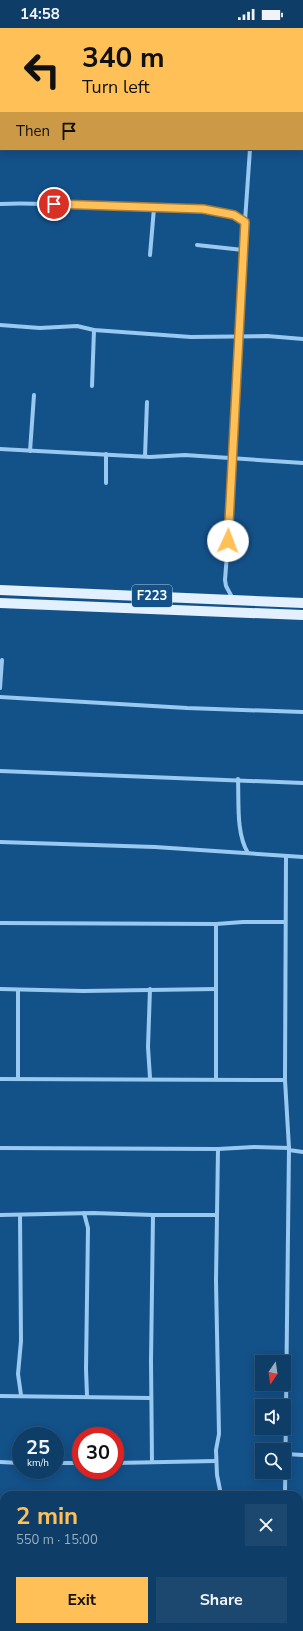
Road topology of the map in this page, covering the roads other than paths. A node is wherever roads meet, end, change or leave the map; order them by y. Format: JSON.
{"nodes":[{"id":1,"x":250,"y":150,"type":"edge"},
{"id":2,"x":0,"y":204,"type":"edge"},
{"id":3,"x":154,"y":208,"type":"junction"},
{"id":4,"x":245,"y":222,"type":"junction"},
{"id":5,"x":197,"y":245,"type":"dead end"},
{"id":6,"x":243,"y":250,"type":"junction"},
{"id":7,"x":150,"y":256,"type":"dead end"},
{"id":8,"x":0,"y":325,"type":"edge"},
{"id":9,"x":94,"y":330,"type":"junction"},
{"id":10,"x":239,"y":338,"type":"junction"},
{"id":11,"x":303,"y":339,"type":"edge"},
{"id":12,"x":92,"y":386,"type":"dead end"},
{"id":13,"x":34,"y":395,"type":"dead end"},
{"id":14,"x":147,"y":402,"type":"dead end"},
{"id":15,"x":0,"y":449,"type":"edge"},
{"id":16,"x":30,"y":451,"type":"junction"},
{"id":17,"x":106,"y":454,"type":"junction"},
{"id":18,"x":145,"y":456,"type":"junction"},
{"id":19,"x":232,"y":458,"type":"junction"},
{"id":20,"x":303,"y":463,"type":"edge"},
{"id":21,"x":106,"y":483,"type":"dead end"},
{"id":22,"x":0,"y":590,"type":"edge"},
{"id":23,"x":144,"y":595,"type":"junction"},
{"id":24,"x":233,"y":598,"type":"junction"},
{"id":25,"x":303,"y":602,"type":"edge"},
{"id":26,"x":0,"y":603,"type":"edge"},
{"id":27,"x":144,"y":609,"type":"junction"},
{"id":28,"x":303,"y":615,"type":"edge"},
{"id":29,"x":2,"y":660,"type":"dead end"},
{"id":30,"x":0,"y":688,"type":"edge"},
{"id":31,"x":0,"y":697,"type":"edge"},
{"id":32,"x":303,"y":712,"type":"edge"},
{"id":33,"x":0,"y":771,"type":"edge"},
{"id":34,"x":238,"y":779,"type":"junction"},
{"id":35,"x":303,"y":782,"type":"edge"},
{"id":36,"x":0,"y":842,"type":"edge"},
{"id":37,"x":248,"y":853,"type":"junction"},
{"id":38,"x":286,"y":857,"type":"junction"},
{"id":39,"x":303,"y":858,"type":"edge"},
{"id":40,"x":285,"y":922,"type":"junction"},
{"id":41,"x":0,"y":923,"type":"edge"},
{"id":42,"x":216,"y":924,"type":"junction"},
{"id":43,"x":0,"y":989,"type":"edge"},
{"id":44,"x":150,"y":989,"type":"junction"},
{"id":45,"x":216,"y":989,"type":"junction"},
{"id":46,"x":18,"y":990,"type":"junction"},
{"id":47,"x":150,"y":1078,"type":"junction"},
{"id":48,"x":0,"y":1079,"type":"edge"},
{"id":49,"x":18,"y":1079,"type":"junction"},
{"id":50,"x":216,"y":1079,"type":"junction"},
{"id":51,"x":285,"y":1080,"type":"junction"},
{"id":52,"x":0,"y":1148,"type":"edge"},
{"id":53,"x":289,"y":1148,"type":"junction"},
{"id":54,"x":218,"y":1149,"type":"junction"},
{"id":55,"x":303,"y":1152,"type":"edge"},
{"id":56,"x":84,"y":1213,"type":"junction"},
{"id":57,"x":0,"y":1215,"type":"edge"},
{"id":58,"x":20,"y":1215,"type":"junction"},
{"id":59,"x":153,"y":1215,"type":"junction"},
{"id":60,"x":217,"y":1215,"type":"junction"},
{"id":61,"x":0,"y":1396,"type":"edge"},
{"id":62,"x":21,"y":1396,"type":"junction"},
{"id":63,"x":87,"y":1396,"type":"junction"},
{"id":64,"x":151,"y":1398,"type":"junction"},
{"id":65,"x":286,"y":1443,"type":"edge"},
{"id":66,"x":291,"y":1454,"type":"edge"},
{"id":67,"x":303,"y":1454,"type":"edge"},
{"id":68,"x":216,"y":1461,"type":"junction"},
{"id":69,"x":0,"y":1462,"type":"edge"},
{"id":70,"x":152,"y":1462,"type":"junction"},
{"id":71,"x":12,"y":1463,"type":"edge"},
{"id":72,"x":124,"y":1463,"type":"edge"},
{"id":73,"x":285,"y":1479,"type":"edge"},
{"id":74,"x":220,"y":1491,"type":"edge"},
{"id":75,"x":285,"y":1491,"type":"edge"}],
"edges":[{"from":1,"to":4,"type":"street"},
{"from":2,"to":3,"type":"street"},
{"from":3,"to":4,"type":"street"},
{"from":3,"to":7,"type":"street"},
{"from":4,"to":6,"type":"street"},
{"from":5,"to":6,"type":"street"},
{"from":6,"to":10,"type":"street"},
{"from":8,"to":9,"type":"street"},
{"from":9,"to":10,"type":"street"},
{"from":9,"to":12,"type":"street"},
{"from":10,"to":11,"type":"street"},
{"from":10,"to":19,"type":"street"},
{"from":13,"to":16,"type":"street"},
{"from":14,"to":18,"type":"street"},
{"from":15,"to":16,"type":"street"},
{"from":16,"to":17,"type":"street"},
{"from":17,"to":18,"type":"street"},
{"from":17,"to":21,"type":"street"},
{"from":18,"to":19,"type":"street"},
{"from":19,"to":20,"type":"street"},
{"from":19,"to":24,"type":"street"},
{"from":22,"to":23,"type":"main road","number":"F223"},
{"from":23,"to":24,"type":"main road","number":"F223"},
{"from":23,"to":27,"type":"main road"},
{"from":24,"to":25,"type":"main road","number":"F223"},
{"from":26,"to":27,"type":"main road","number":"F223"},
{"from":27,"to":28,"type":"main road","number":"F223"},
{"from":29,"to":30,"type":"street"},
{"from":31,"to":32,"type":"street"},
{"from":33,"to":34,"type":"street"},
{"from":34,"to":35,"type":"street"},
{"from":34,"to":37,"type":"street"},
{"from":36,"to":37,"type":"street"},
{"from":37,"to":38,"type":"street"},
{"from":38,"to":39,"type":"street"},
{"from":38,"to":40,"type":"street"},
{"from":40,"to":42,"type":"street"},
{"from":40,"to":51,"type":"street"},
{"from":41,"to":42,"type":"street"},
{"from":42,"to":45,"type":"street"},
{"from":43,"to":46,"type":"street"},
{"from":44,"to":45,"type":"street"},
{"from":44,"to":46,"type":"street"},
{"from":44,"to":47,"type":"street"},
{"from":45,"to":50,"type":"street"},
{"from":46,"to":49,"type":"street"},
{"from":47,"to":49,"type":"street"},
{"from":47,"to":50,"type":"street"},
{"from":48,"to":49,"type":"street"},
{"from":50,"to":51,"type":"street"},
{"from":51,"to":53,"type":"street"},
{"from":52,"to":54,"type":"street"},
{"from":53,"to":54,"type":"street"},
{"from":53,"to":55,"type":"street"},
{"from":53,"to":65,"type":"street"},
{"from":54,"to":60,"type":"street"},
{"from":56,"to":58,"type":"street"},
{"from":56,"to":59,"type":"street"},
{"from":56,"to":63,"type":"street"},
{"from":57,"to":58,"type":"street"},
{"from":58,"to":62,"type":"street"},
{"from":59,"to":60,"type":"street"},
{"from":59,"to":64,"type":"street"},
{"from":60,"to":68,"type":"street"},
{"from":61,"to":62,"type":"street"},
{"from":62,"to":63,"type":"street"},
{"from":63,"to":64,"type":"street"},
{"from":64,"to":70,"type":"street"},
{"from":66,"to":67,"type":"street"},
{"from":68,"to":70,"type":"street"},
{"from":68,"to":74,"type":"street"},
{"from":69,"to":71,"type":"street"},
{"from":70,"to":72,"type":"street"},
{"from":73,"to":75,"type":"street"}]}
